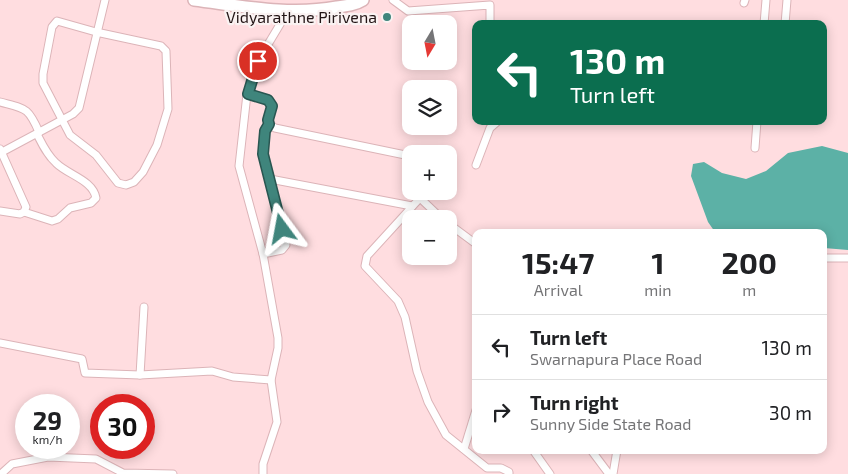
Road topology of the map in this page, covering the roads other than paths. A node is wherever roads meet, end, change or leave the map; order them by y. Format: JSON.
{"nodes":[{"id":1,"x":105,"y":0,"type":"edge"},
{"id":2,"x":194,"y":0,"type":"edge"},
{"id":3,"x":363,"y":0,"type":"edge"},
{"id":4,"x":393,"y":0,"type":"edge"},
{"id":5,"x":766,"y":0,"type":"edge"},
{"id":6,"x":787,"y":0,"type":"edge"},
{"id":7,"x":288,"y":12,"type":"junction"},
{"id":8,"x":490,"y":20,"type":"edge"},
{"id":9,"x":764,"y":20,"type":"edge"},
{"id":10,"x":785,"y":20,"type":"edge"},
{"id":11,"x":96,"y":32,"type":"junction"},
{"id":12,"x":248,"y":94,"type":"junction"},
{"id":13,"x":0,"y":102,"type":"edge"},
{"id":14,"x":61,"y":120,"type":"junction"},
{"id":15,"x":269,"y":124,"type":"junction"},
{"id":16,"x":493,"y":125,"type":"edge"},
{"id":17,"x":757,"y":125,"type":"edge"},
{"id":18,"x":38,"y":133,"type":"junction"},
{"id":19,"x":754,"y":148,"type":"dead end"},
{"id":20,"x":1,"y":150,"type":"edge"},
{"id":21,"x":402,"y":155,"type":"edge"},
{"id":22,"x":476,"y":164,"type":"dead end"},
{"id":23,"x":270,"y":179,"type":"junction"},
{"id":24,"x":416,"y":200,"type":"edge"},
{"id":25,"x":424,"y":200,"type":"edge"},
{"id":26,"x":412,"y":206,"type":"junction"},
{"id":27,"x":433,"y":210,"type":"edge"},
{"id":28,"x":0,"y":211,"type":"edge"},
{"id":29,"x":24,"y":212,"type":"junction"},
{"id":30,"x":457,"y":230,"type":"edge"},
{"id":31,"x":472,"y":241,"type":"edge"},
{"id":32,"x":263,"y":254,"type":"junction"},
{"id":33,"x":827,"y":258,"type":"edge"},
{"id":34,"x":848,"y":258,"type":"edge"},
{"id":35,"x":144,"y":307,"type":"dead end"},
{"id":36,"x":0,"y":343,"type":"edge"},
{"id":37,"x":140,"y":375,"type":"junction"},
{"id":38,"x":272,"y":380,"type":"junction"},
{"id":39,"x":472,"y":423,"type":"edge"},
{"id":40,"x":464,"y":449,"type":"junction"},
{"id":41,"x":536,"y":454,"type":"edge"},
{"id":42,"x":594,"y":454,"type":"edge"},
{"id":43,"x":616,"y":454,"type":"edge"},
{"id":44,"x":0,"y":474,"type":"edge"},
{"id":45,"x":172,"y":474,"type":"edge"},
{"id":46,"x":263,"y":474,"type":"edge"},
{"id":47,"x":509,"y":474,"type":"edge"},
{"id":48,"x":550,"y":474,"type":"edge"},
{"id":49,"x":611,"y":474,"type":"edge"}],
"edges":[{"from":1,"to":11,"type":"street"},
{"from":2,"to":7,"type":"main road"},
{"from":3,"to":7,"type":"main road"},
{"from":4,"to":8,"type":"street"},
{"from":5,"to":9,"type":"street"},
{"from":6,"to":10,"type":"street"},
{"from":7,"to":12,"type":"street"},
{"from":11,"to":14,"type":"street"},
{"from":11,"to":14,"type":"street"},
{"from":11,"to":14,"type":"street"},
{"from":12,"to":15,"type":"street"},
{"from":12,"to":32,"type":"street"},
{"from":13,"to":18,"type":"street"},
{"from":14,"to":18,"type":"street"},
{"from":15,"to":21,"type":"street"},
{"from":15,"to":23,"type":"street"},
{"from":16,"to":22,"type":"street"},
{"from":17,"to":19,"type":"street"},
{"from":18,"to":20,"type":"street"},
{"from":18,"to":29,"type":"street"},
{"from":20,"to":29,"type":"street"},
{"from":23,"to":26,"type":"street"},
{"from":23,"to":32,"type":"street"},
{"from":24,"to":26,"type":"street"},
{"from":25,"to":27,"type":"street"},
{"from":26,"to":40,"type":"street"},
{"from":28,"to":29,"type":"street"},
{"from":30,"to":31,"type":"street"},
{"from":32,"to":38,"type":"street"},
{"from":33,"to":34,"type":"street"},
{"from":35,"to":37,"type":"street"},
{"from":36,"to":37,"type":"street"},
{"from":37,"to":38,"type":"street"},
{"from":38,"to":46,"type":"street"},
{"from":39,"to":40,"type":"street"},
{"from":40,"to":47,"type":"street"},
{"from":41,"to":48,"type":"street"},
{"from":42,"to":49,"type":"street"},
{"from":43,"to":49,"type":"street"},
{"from":44,"to":45,"type":"street"}]}
